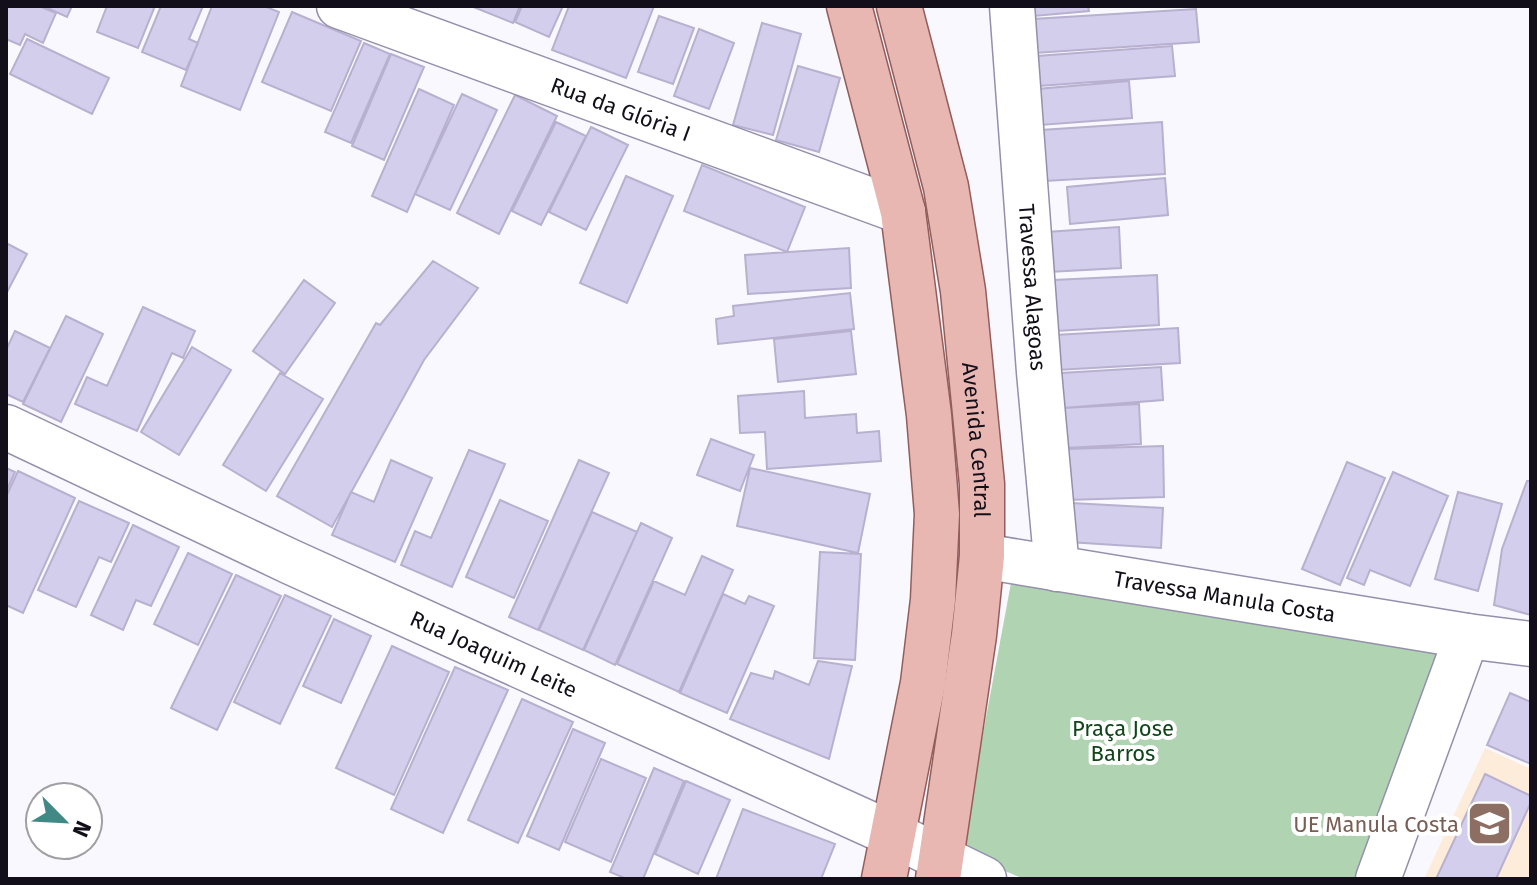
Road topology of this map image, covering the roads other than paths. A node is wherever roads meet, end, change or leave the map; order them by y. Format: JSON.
{"nodes":[{"id":1,"x":339,"y":6,"type":"edge"},
{"id":2,"x":899,"y":6,"type":"edge"},
{"id":3,"x":1012,"y":6,"type":"edge"},
{"id":4,"x":865,"y":10,"type":"edge"},
{"id":5,"x":903,"y":212,"type":"junction"},
{"id":6,"x":6,"y":427,"type":"edge"},
{"id":7,"x":982,"y":556,"type":"junction"},
{"id":8,"x":1057,"y":569,"type":"junction"},
{"id":9,"x":1467,"y":636,"type":"junction"},
{"id":10,"x":1531,"y":644,"type":"edge"},
{"id":11,"x":894,"y":835,"type":"junction"},
{"id":12,"x":940,"y":869,"type":"edge"},
{"id":13,"x":884,"y":879,"type":"edge"},
{"id":14,"x":984,"y":879,"type":"edge"},
{"id":15,"x":1378,"y":879,"type":"edge"}],
"edges":[{"from":1,"to":5,"type":"street","name":"Rua da Glória I"},
{"from":2,"to":7,"type":"main road","name":"Avenida Central"},
{"from":3,"to":8,"type":"street","name":"Travessa Alagoas"},
{"from":4,"to":5,"type":"main road"},
{"from":5,"to":11,"type":"main road"},
{"from":6,"to":11,"type":"street","name":"Rua Joaquim Leite"},
{"from":7,"to":8,"type":"street","name":"Travessa Manula Costa"},
{"from":7,"to":12,"type":"main road","name":"Avenida Central"},
{"from":8,"to":9,"type":"street","name":"Travessa Manula Costa"},
{"from":9,"to":10,"type":"street","name":"Travessa Manula Costa"},
{"from":9,"to":15,"type":"street"},
{"from":11,"to":12,"type":"street","name":"Rua Joaquim Leite"},
{"from":11,"to":13,"type":"main road"},
{"from":12,"to":14,"type":"street","name":"Rua Joaquim Leite"}]}
